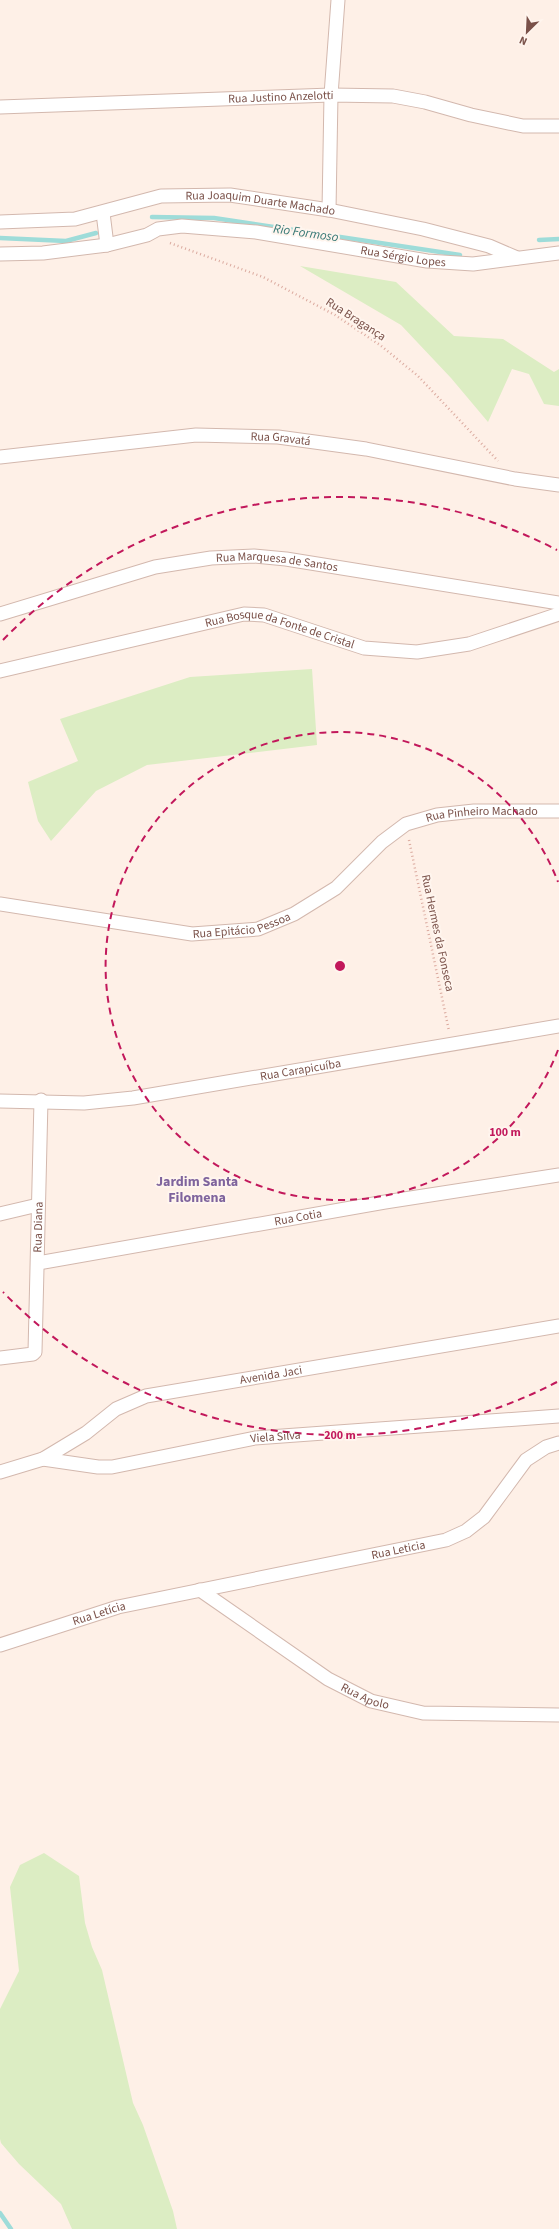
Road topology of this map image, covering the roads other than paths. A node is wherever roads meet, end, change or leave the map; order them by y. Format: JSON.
{"nodes":[{"id":1,"x":338,"y":0,"type":"edge"},
{"id":2,"x":331,"y":95,"type":"junction"},
{"id":3,"x":0,"y":107,"type":"edge"},
{"id":4,"x":559,"y":126,"type":"edge"},
{"id":5,"x":329,"y":210,"type":"junction"},
{"id":6,"x":103,"y":215,"type":"junction"},
{"id":7,"x":0,"y":222,"type":"edge"},
{"id":8,"x":107,"y":242,"type":"junction"},
{"id":9,"x":559,"y":253,"type":"edge"},
{"id":10,"x":0,"y":254,"type":"edge"},
{"id":11,"x":517,"y":258,"type":"junction"},
{"id":12,"x":0,"y":457,"type":"edge"},
{"id":13,"x":559,"y":485,"type":"edge"},
{"id":14,"x":559,"y":603,"type":"edge"},
{"id":15,"x":0,"y":614,"type":"edge"},
{"id":16,"x":559,"y":614,"type":"edge"},
{"id":17,"x":0,"y":671,"type":"edge"},
{"id":18,"x":559,"y":811,"type":"edge"},
{"id":19,"x":406,"y":824,"type":"joint"},
{"id":20,"x":0,"y":904,"type":"edge"},
{"id":21,"x":559,"y":1026,"type":"edge"},
{"id":22,"x":41,"y":1100,"type":"junction"},
{"id":23,"x":0,"y":1101,"type":"edge"},
{"id":24,"x":559,"y":1175,"type":"edge"},
{"id":25,"x":38,"y":1205,"type":"junction"},
{"id":26,"x":0,"y":1214,"type":"edge"},
{"id":27,"x":38,"y":1263,"type":"junction"},
{"id":28,"x":559,"y":1326,"type":"edge"},
{"id":29,"x":0,"y":1358,"type":"edge"},
{"id":30,"x":559,"y":1416,"type":"edge"},
{"id":31,"x":559,"y":1443,"type":"edge"},
{"id":32,"x":43,"y":1459,"type":"junction"},
{"id":33,"x":0,"y":1472,"type":"edge"},
{"id":34,"x":200,"y":1590,"type":"junction"},
{"id":35,"x":0,"y":1645,"type":"edge"},
{"id":36,"x":559,"y":1716,"type":"edge"}],
"edges":[{"from":1,"to":2,"type":"street"},
{"from":2,"to":3,"type":"street","name":"Rua Justino Anzelotti"},
{"from":2,"to":4,"type":"street","name":"Rua Justino Anzelotti"},
{"from":2,"to":5,"type":"street"},
{"from":5,"to":6,"type":"street","name":"Rua Joaquim Duarte Machado"},
{"from":5,"to":11,"type":"street","name":"Rua Joaquim Duarte Machado"},
{"from":6,"to":7,"type":"street","name":"Rua Joaquim Duarte Machado"},
{"from":6,"to":8,"type":"street"},
{"from":8,"to":10,"type":"street","name":"Rua Sérgio Lopes"},
{"from":8,"to":11,"type":"street","name":"Rua Sérgio Lopes"},
{"from":9,"to":11,"type":"street","name":"Rua Sérgio Lopes"},
{"from":12,"to":13,"type":"street","name":"Rua Gravatá"},
{"from":14,"to":15,"type":"street","name":"Rua Marquesa de Santos"},
{"from":16,"to":17,"type":"street","name":"Rua Bosque da Fonte de Cristal"},
{"from":18,"to":19,"type":"street","name":"Rua Pinheiro Machado"},
{"from":19,"to":20,"type":"street","name":"Rua Epitácio Pessoa"},
{"from":21,"to":22,"type":"street","name":"Rua Carapicuíba"},
{"from":22,"to":23,"type":"street","name":"Rua Carapicuíba"},
{"from":22,"to":25,"type":"street","name":"Rua Diana"},
{"from":24,"to":27,"type":"street","name":"Rua Cotia"},
{"from":25,"to":26,"type":"street"},
{"from":25,"to":27,"type":"street","name":"Rua Diana"},
{"from":27,"to":29,"type":"street","name":"Rua Diana"},
{"from":28,"to":32,"type":"street","name":"Avenida Jaci"},
{"from":30,"to":32,"type":"street","name":"Viela Silva"},
{"from":31,"to":34,"type":"street","name":"Rua Leticia"},
{"from":32,"to":33,"type":"street","name":"Avenida Jaci"},
{"from":34,"to":35,"type":"street","name":"Rua Letícia"},
{"from":34,"to":36,"type":"street","name":"Rua Apolo"}]}
